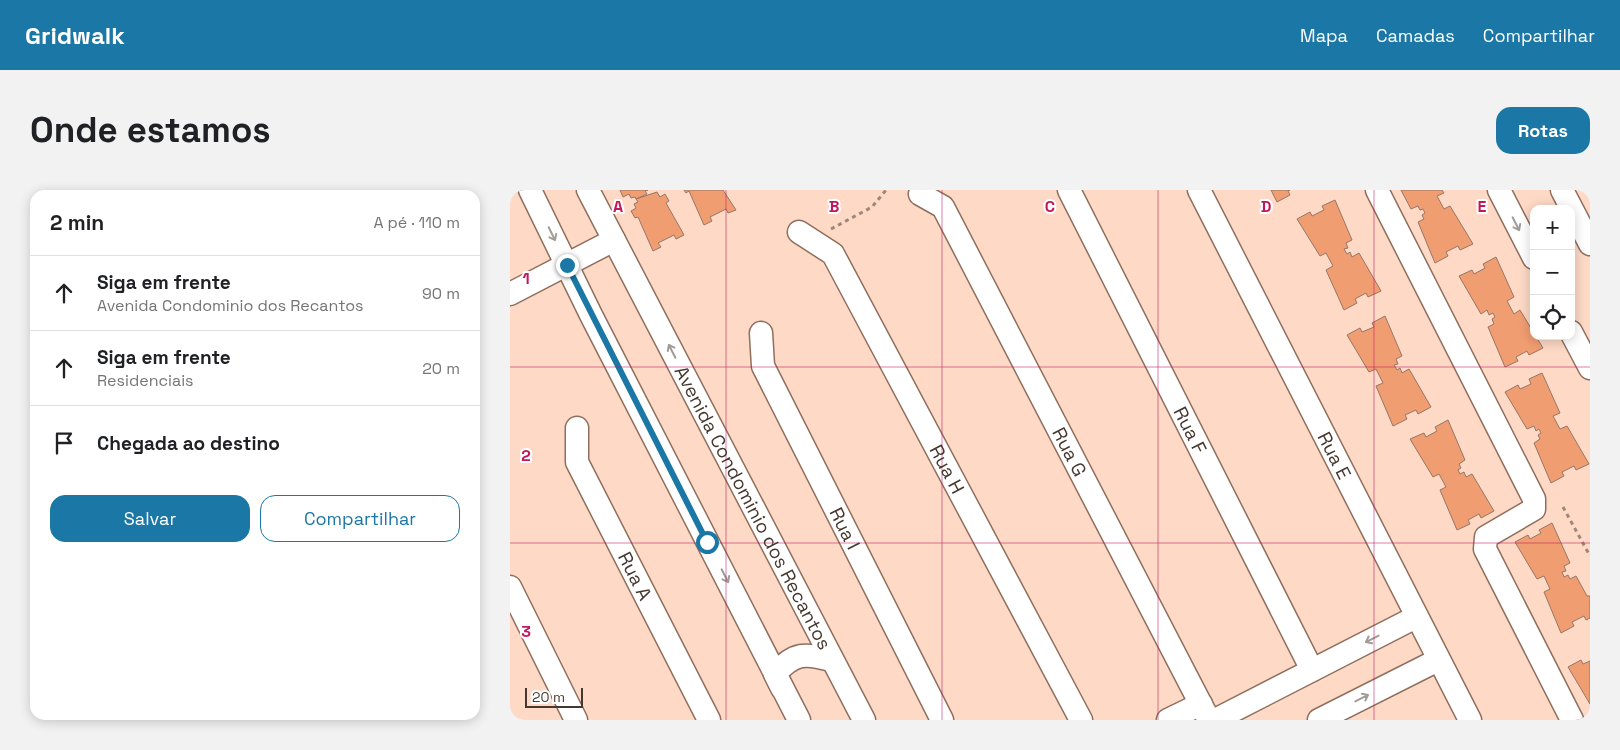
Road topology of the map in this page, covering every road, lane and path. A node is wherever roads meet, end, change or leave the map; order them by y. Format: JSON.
{"nodes":[{"id":1,"x":530,"y":190,"type":"edge"},
{"id":2,"x":588,"y":190,"type":"edge"},
{"id":3,"x":886,"y":190,"type":"edge"},
{"id":4,"x":1069,"y":190,"type":"edge"},
{"id":5,"x":1199,"y":190,"type":"edge"},
{"id":6,"x":1377,"y":190,"type":"edge"},
{"id":7,"x":1499,"y":190,"type":"edge"},
{"id":8,"x":1562,"y":190,"type":"edge"},
{"id":9,"x":920,"y":194,"type":"dead end"},
{"id":10,"x":799,"y":232,"type":"joint"},
{"id":11,"x":614,"y":240,"type":"junction"},
{"id":12,"x":1590,"y":244,"type":"edge"},
{"id":13,"x":1530,"y":250,"type":"edge"},
{"id":14,"x":567,"y":265,"type":"junction"},
{"id":15,"x":510,"y":294,"type":"edge"},
{"id":16,"x":762,"y":333,"type":"dead end"},
{"id":17,"x":1575,"y":340,"type":"edge"},
{"id":18,"x":1590,"y":368,"type":"edge"},
{"id":19,"x":577,"y":428,"type":"dead end"},
{"id":20,"x":1562,"y":507,"type":"dead end"},
{"id":21,"x":1590,"y":556,"type":"edge"},
{"id":22,"x":510,"y":587,"type":"edge"},
{"id":23,"x":1416,"y":616,"type":"junction"},
{"id":24,"x":831,"y":660,"type":"junction"},
{"id":25,"x":1438,"y":660,"type":"junction"},
{"id":26,"x":1312,"y":670,"type":"junction"},
{"id":27,"x":782,"y":688,"type":"junction"},
{"id":28,"x":1208,"y":714,"type":"edge"},
{"id":29,"x":1331,"y":717,"type":"edge"},
{"id":30,"x":576,"y":720,"type":"edge"},
{"id":31,"x":709,"y":720,"type":"edge"},
{"id":32,"x":799,"y":720,"type":"edge"},
{"id":33,"x":864,"y":720,"type":"edge"},
{"id":34,"x":942,"y":720,"type":"edge"},
{"id":35,"x":1081,"y":720,"type":"edge"},
{"id":36,"x":1168,"y":720,"type":"edge"},
{"id":37,"x":1470,"y":720,"type":"edge"},
{"id":38,"x":1572,"y":720,"type":"edge"}],
"edges":[{"from":1,"to":14,"type":"street","one_way":true},
{"from":2,"to":11,"type":"street","name":"Avenida Condominio dos Recantos"},
{"from":3,"to":10,"type":"path"},
{"from":4,"to":26,"type":"street","name":"Rua F"},
{"from":5,"to":23,"type":"street","name":"Rua E"},
{"from":6,"to":38,"type":"street"},
{"from":7,"to":13,"type":"street","one_way":true},
{"from":8,"to":12,"type":"street"},
{"from":9,"to":28,"type":"street","name":"Rua G"},
{"from":10,"to":35,"type":"street","name":"Rua H"},
{"from":11,"to":14,"type":"street"},
{"from":24,"to":11,"type":"street","name":"Avenida Condominio dos Recantos","one_way":true},
{"from":14,"to":15,"type":"street"},
{"from":14,"to":27,"type":"street","one_way":true},
{"from":16,"to":34,"type":"street","name":"Rua I"},
{"from":17,"to":18,"type":"street"},
{"from":19,"to":31,"type":"street","name":"Rua A"},
{"from":20,"to":21,"type":"path"},
{"from":22,"to":30,"type":"street"},
{"from":23,"to":25,"type":"street","name":"Rua E"},
{"from":23,"to":26,"type":"street","one_way":true},
{"from":24,"to":27,"type":"street"},
{"from":24,"to":33,"type":"street","name":"Avenida Condominio dos Recantos"},
{"from":29,"to":25,"type":"street","one_way":true},
{"from":25,"to":37,"type":"street","name":"Rua E"},
{"from":26,"to":28,"type":"street"},
{"from":27,"to":32,"type":"street"},
{"from":28,"to":36,"type":"street"}]}
